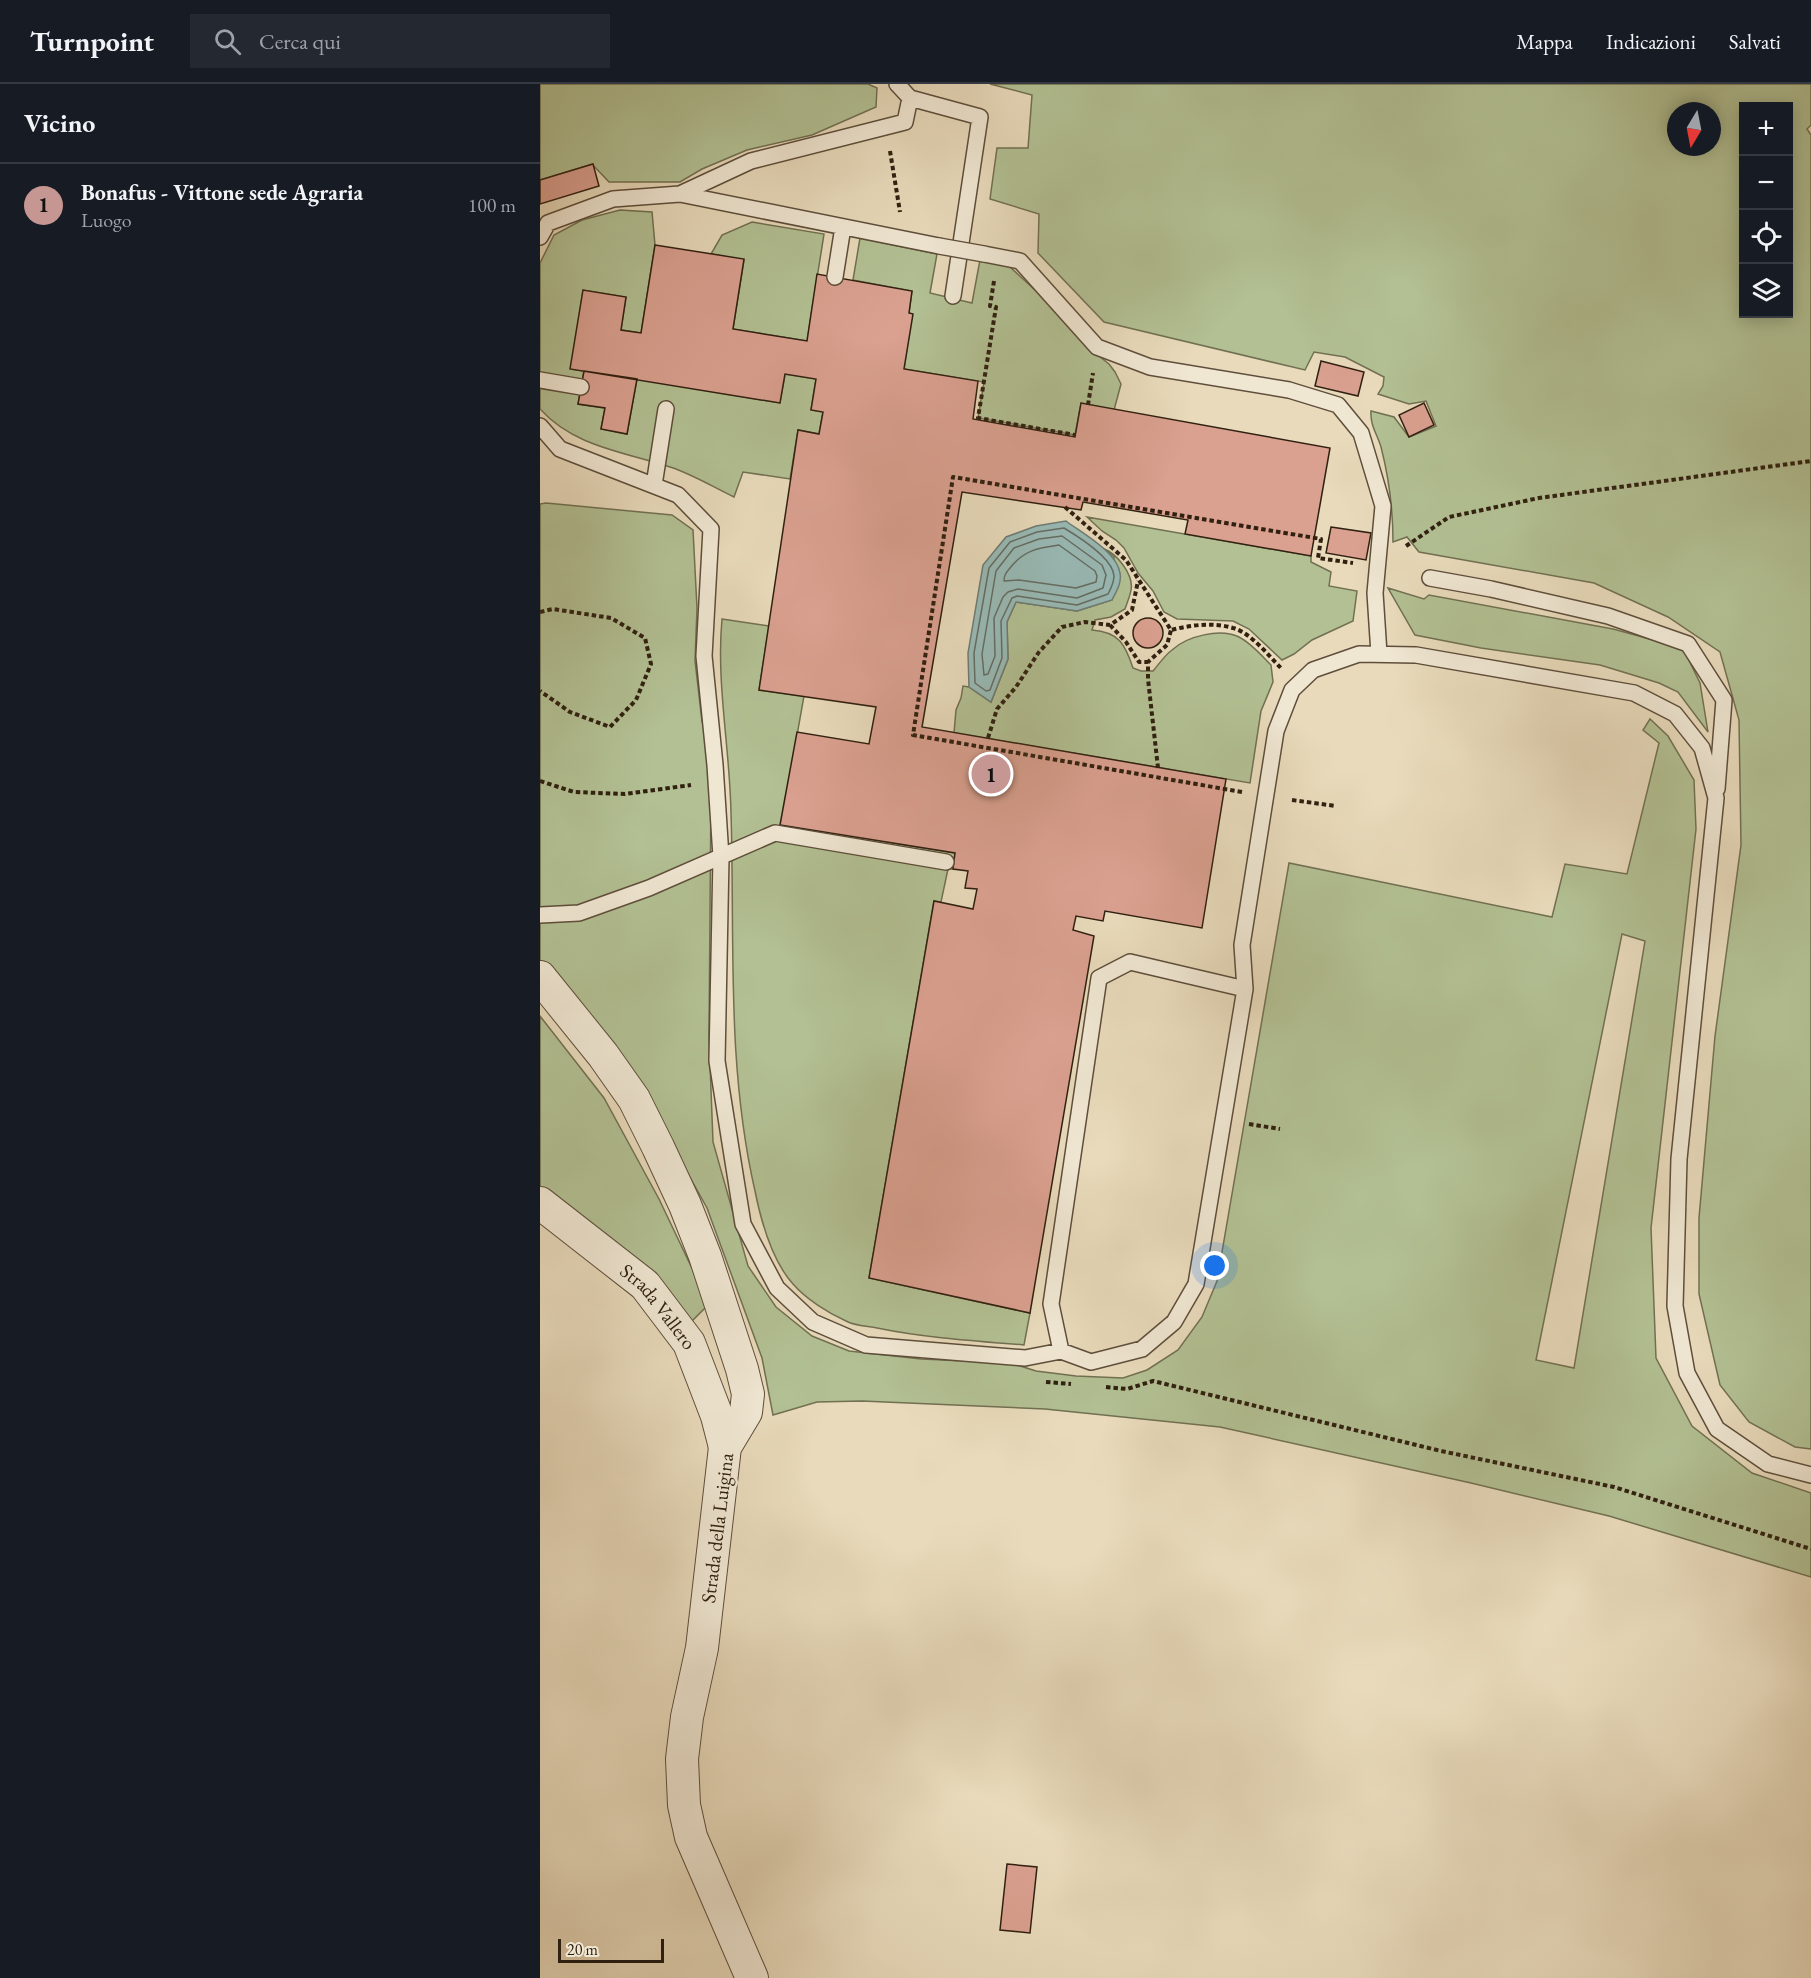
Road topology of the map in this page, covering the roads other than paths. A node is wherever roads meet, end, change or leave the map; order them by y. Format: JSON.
{"nodes":[{"id":1,"x":897,"y":84,"type":"edge"},
{"id":2,"x":909,"y":98,"type":"junction"},
{"id":3,"x":680,"y":195,"type":"junction"},
{"id":4,"x":843,"y":227,"type":"junction"},
{"id":5,"x":540,"y":237,"type":"edge"},
{"id":6,"x":835,"y":277,"type":"dead end"},
{"id":7,"x":953,"y":296,"type":"dead end"},
{"id":8,"x":540,"y":380,"type":"edge"},
{"id":9,"x":581,"y":387,"type":"dead end"},
{"id":10,"x":666,"y":409,"type":"dead end"},
{"id":11,"x":540,"y":426,"type":"edge"},
{"id":12,"x":654,"y":485,"type":"junction"},
{"id":13,"x":1431,"y":578,"type":"dead end"},
{"id":14,"x":1379,"y":654,"type":"junction"},
{"id":15,"x":1716,"y":798,"type":"junction"},
{"id":16,"x":721,"y":857,"type":"junction"},
{"id":17,"x":946,"y":862,"type":"dead end"},
{"id":18,"x":540,"y":915,"type":"edge"},
{"id":19,"x":540,"y":977,"type":"edge"},
{"id":20,"x":1245,"y":989,"type":"junction"},
{"id":21,"x":540,"y":1203,"type":"edge"},
{"id":22,"x":1062,"y":1351,"type":"junction"},
{"id":23,"x":725,"y":1447,"type":"junction"},
{"id":24,"x":1811,"y":1475,"type":"edge"},
{"id":25,"x":752,"y":1978,"type":"edge"}],
"edges":[{"from":1,"to":2,"type":"lane"},
{"from":2,"to":3,"type":"lane"},
{"from":2,"to":7,"type":"lane"},
{"from":3,"to":4,"type":"lane"},
{"from":3,"to":5,"type":"lane"},
{"from":4,"to":6,"type":"lane"},
{"from":4,"to":14,"type":"lane","bridge":true},
{"from":8,"to":9,"type":"lane"},
{"from":10,"to":12,"type":"lane"},
{"from":11,"to":12,"type":"lane"},
{"from":12,"to":16,"type":"lane"},
{"from":13,"to":15,"type":"lane"},
{"from":14,"to":15,"type":"lane"},
{"from":14,"to":20,"type":"lane"},
{"from":15,"to":24,"type":"lane"},
{"from":16,"to":17,"type":"lane"},
{"from":16,"to":18,"type":"lane"},
{"from":16,"to":22,"type":"lane"},
{"from":19,"to":23,"type":"street","name":"Strada della Luigina"},
{"from":20,"to":22,"type":"lane"},
{"from":20,"to":22,"type":"lane"},
{"from":21,"to":23,"type":"street","name":"Strada Vallero"},
{"from":23,"to":25,"type":"street","name":"Strada della Luigina"}]}
